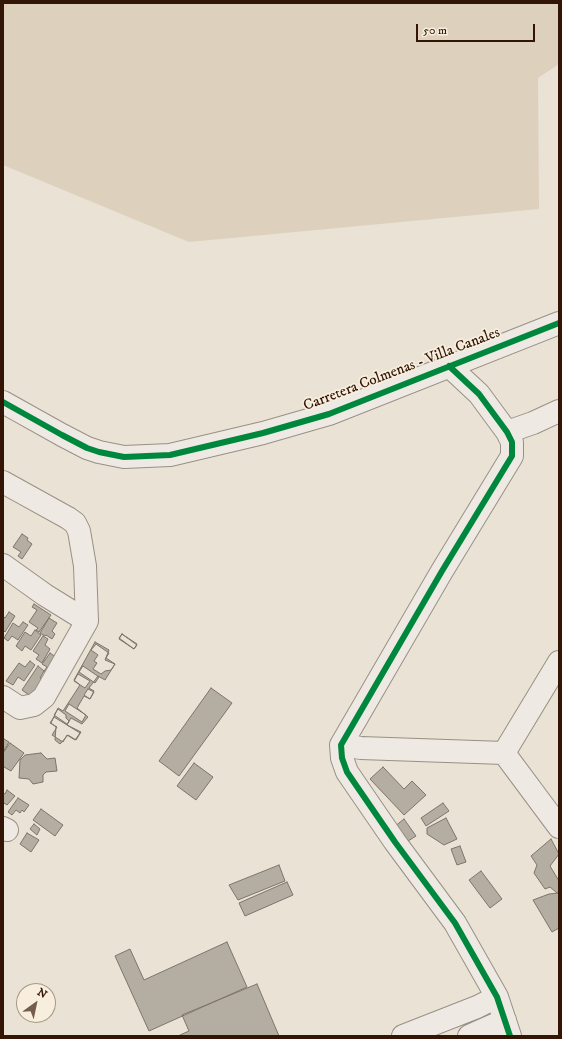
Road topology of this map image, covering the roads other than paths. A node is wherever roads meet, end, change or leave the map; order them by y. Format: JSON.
{"nodes":[{"id":1,"x":559,"y":324,"type":"edge"},
{"id":2,"x":449,"y":366,"type":"junction"},
{"id":3,"x":3,"y":402,"type":"edge"},
{"id":4,"x":559,"y":411,"type":"edge"},
{"id":5,"x":507,"y":432,"type":"junction"},
{"id":6,"x":3,"y":482,"type":"edge"},
{"id":7,"x":3,"y":565,"type":"edge"},
{"id":8,"x":87,"y":621,"type":"junction"},
{"id":9,"x":559,"y":662,"type":"edge"},
{"id":10,"x":3,"y":697,"type":"edge"},
{"id":11,"x":341,"y":745,"type":"junction"},
{"id":12,"x":504,"y":753,"type":"junction"},
{"id":13,"x":559,"y":826,"type":"edge"},
{"id":14,"x":497,"y":997,"type":"junction"},
{"id":15,"x":508,"y":1028,"type":"edge"},
{"id":16,"x":403,"y":1036,"type":"edge"},
{"id":17,"x":469,"y":1036,"type":"edge"}],
"edges":[{"from":1,"to":2,"type":"street","name":"Carretera Colmenas - Villa Canales"},
{"from":2,"to":3,"type":"street","name":"Carretera Colmenas - Villa Canales"},
{"from":2,"to":5,"type":"street"},
{"from":4,"to":5,"type":"street"},
{"from":5,"to":11,"type":"street"},
{"from":6,"to":8,"type":"street"},
{"from":7,"to":8,"type":"street"},
{"from":8,"to":10,"type":"street"},
{"from":9,"to":12,"type":"street"},
{"from":11,"to":12,"type":"street"},
{"from":11,"to":14,"type":"street"},
{"from":12,"to":13,"type":"street"},
{"from":14,"to":15,"type":"street"},
{"from":14,"to":16,"type":"street"},
{"from":15,"to":17,"type":"street"}]}
